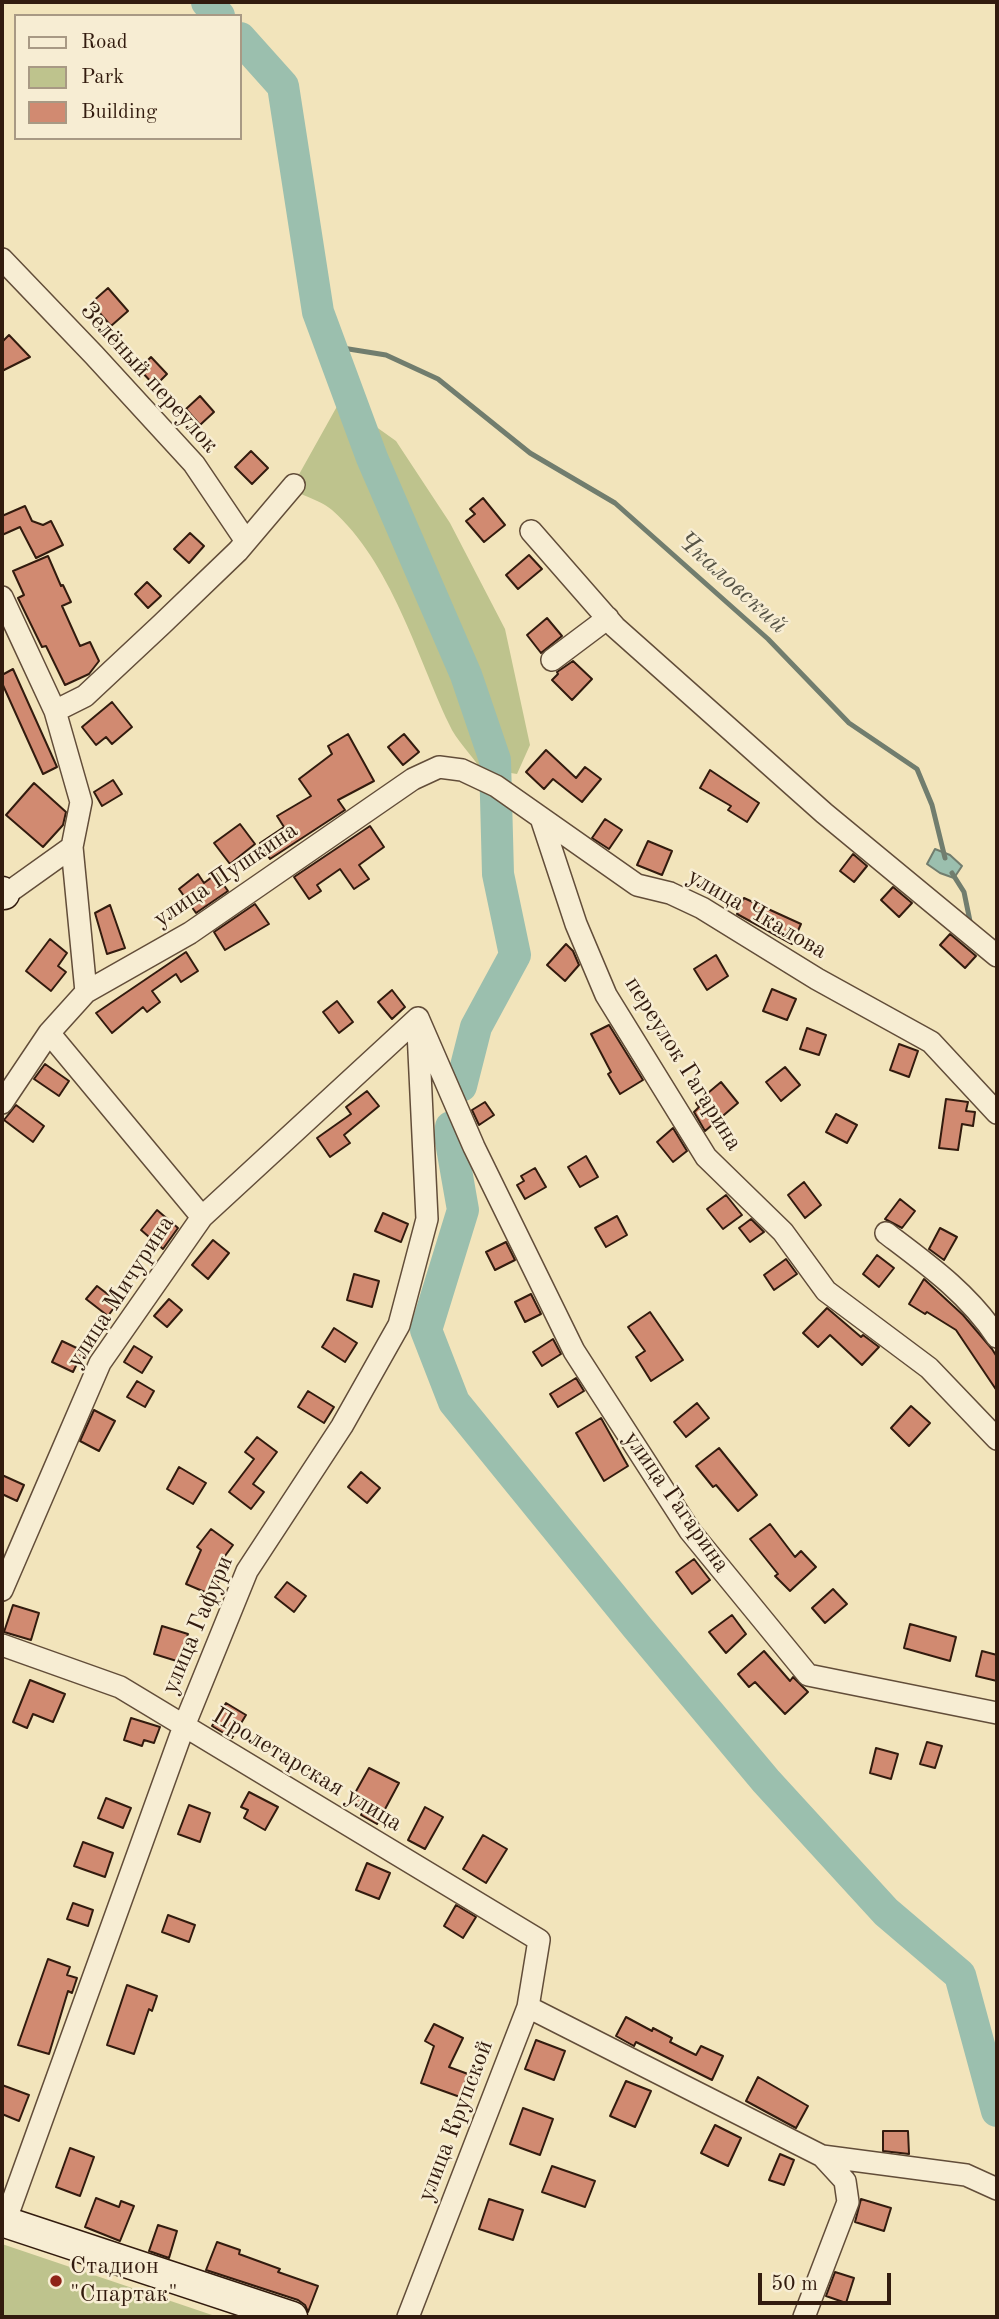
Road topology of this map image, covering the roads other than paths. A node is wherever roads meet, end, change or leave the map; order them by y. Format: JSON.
{"nodes":[{"id":1,"x":2,"y":259,"type":"edge"},
{"id":2,"x":294,"y":485,"type":"dead end"},
{"id":3,"x":531,"y":531,"type":"dead end"},
{"id":4,"x":246,"y":541,"type":"junction"},
{"id":5,"x":2,"y":597,"type":"edge"},
{"id":6,"x":607,"y":618,"type":"junction"},
{"id":7,"x":552,"y":660,"type":"dead end"},
{"id":8,"x":55,"y":711,"type":"junction"},
{"id":9,"x":439,"y":767,"type":"joint"},
{"id":10,"x":541,"y":818,"type":"junction"},
{"id":11,"x":72,"y":847,"type":"junction"},
{"id":12,"x":3,"y":894,"type":"edge"},
{"id":13,"x":997,"y":956,"type":"edge"},
{"id":14,"x":86,"y":992,"type":"junction"},
{"id":15,"x":418,"y":1018,"type":"junction"},
{"id":16,"x":49,"y":1033,"type":"junction"},
{"id":17,"x":2,"y":1103,"type":"edge"},
{"id":18,"x":992,"y":1116,"type":"edge"},
{"id":19,"x":202,"y":1217,"type":"junction"},
{"id":20,"x":886,"y":1233,"type":"dead end"},
{"id":21,"x":997,"y":1337,"type":"edge"},
{"id":22,"x":997,"y":1439,"type":"edge"},
{"id":23,"x":2,"y":1590,"type":"edge"},
{"id":24,"x":2,"y":1645,"type":"edge"},
{"id":25,"x":997,"y":1713,"type":"edge"},
{"id":26,"x":184,"y":1726,"type":"junction"},
{"id":27,"x":539,"y":1940,"type":"joint"},
{"id":28,"x":528,"y":2007,"type":"junction"},
{"id":29,"x":822,"y":2156,"type":"junction"},
{"id":30,"x":997,"y":2189,"type":"edge"},
{"id":31,"x":3,"y":2222,"type":"edge"},
{"id":32,"x":292,"y":2317,"type":"edge"},
{"id":33,"x":408,"y":2317,"type":"edge"},
{"id":34,"x":804,"y":2317,"type":"edge"}],
"edges":[{"from":1,"to":4,"type":"street","name":"Зелёный переулок"},
{"from":2,"to":4,"type":"street"},
{"from":3,"to":6,"type":"street"},
{"from":4,"to":8,"type":"street"},
{"from":5,"to":8,"type":"street"},
{"from":6,"to":7,"type":"street"},
{"from":6,"to":13,"type":"street"},
{"from":8,"to":11,"type":"street"},
{"from":9,"to":10,"type":"street","name":"улица Чкалова"},
{"from":9,"to":14,"type":"street","name":"улица Пушкина"},
{"from":10,"to":18,"type":"street","name":"улица Чкалова"},
{"from":10,"to":22,"type":"street","name":"переулок Гагарина"},
{"from":11,"to":12,"type":"street"},
{"from":11,"to":14,"type":"street"},
{"from":14,"to":16,"type":"street","name":"улица Пушкина"},
{"from":15,"to":19,"type":"street","name":"улица Мичурина"},
{"from":15,"to":25,"type":"street","name":"улица Гагарина"},
{"from":15,"to":26,"type":"street","name":"улица Гафури"},
{"from":16,"to":17,"type":"street","name":"улица Пушкина"},
{"from":16,"to":19,"type":"street"},
{"from":19,"to":23,"type":"street","name":"улица Мичурина"},
{"from":20,"to":21,"type":"street"},
{"from":24,"to":26,"type":"street","name":"Пролетарская улица"},
{"from":26,"to":27,"type":"street","name":"Пролетарская улица"},
{"from":26,"to":31,"type":"street","name":"улица Гафури"},
{"from":27,"to":28,"type":"street","name":"улица Крупской"},
{"from":28,"to":29,"type":"street"},
{"from":28,"to":33,"type":"street","name":"улица Крупской"},
{"from":29,"to":30,"type":"street"},
{"from":29,"to":34,"type":"street"},
{"from":31,"to":32,"type":"street"}]}
